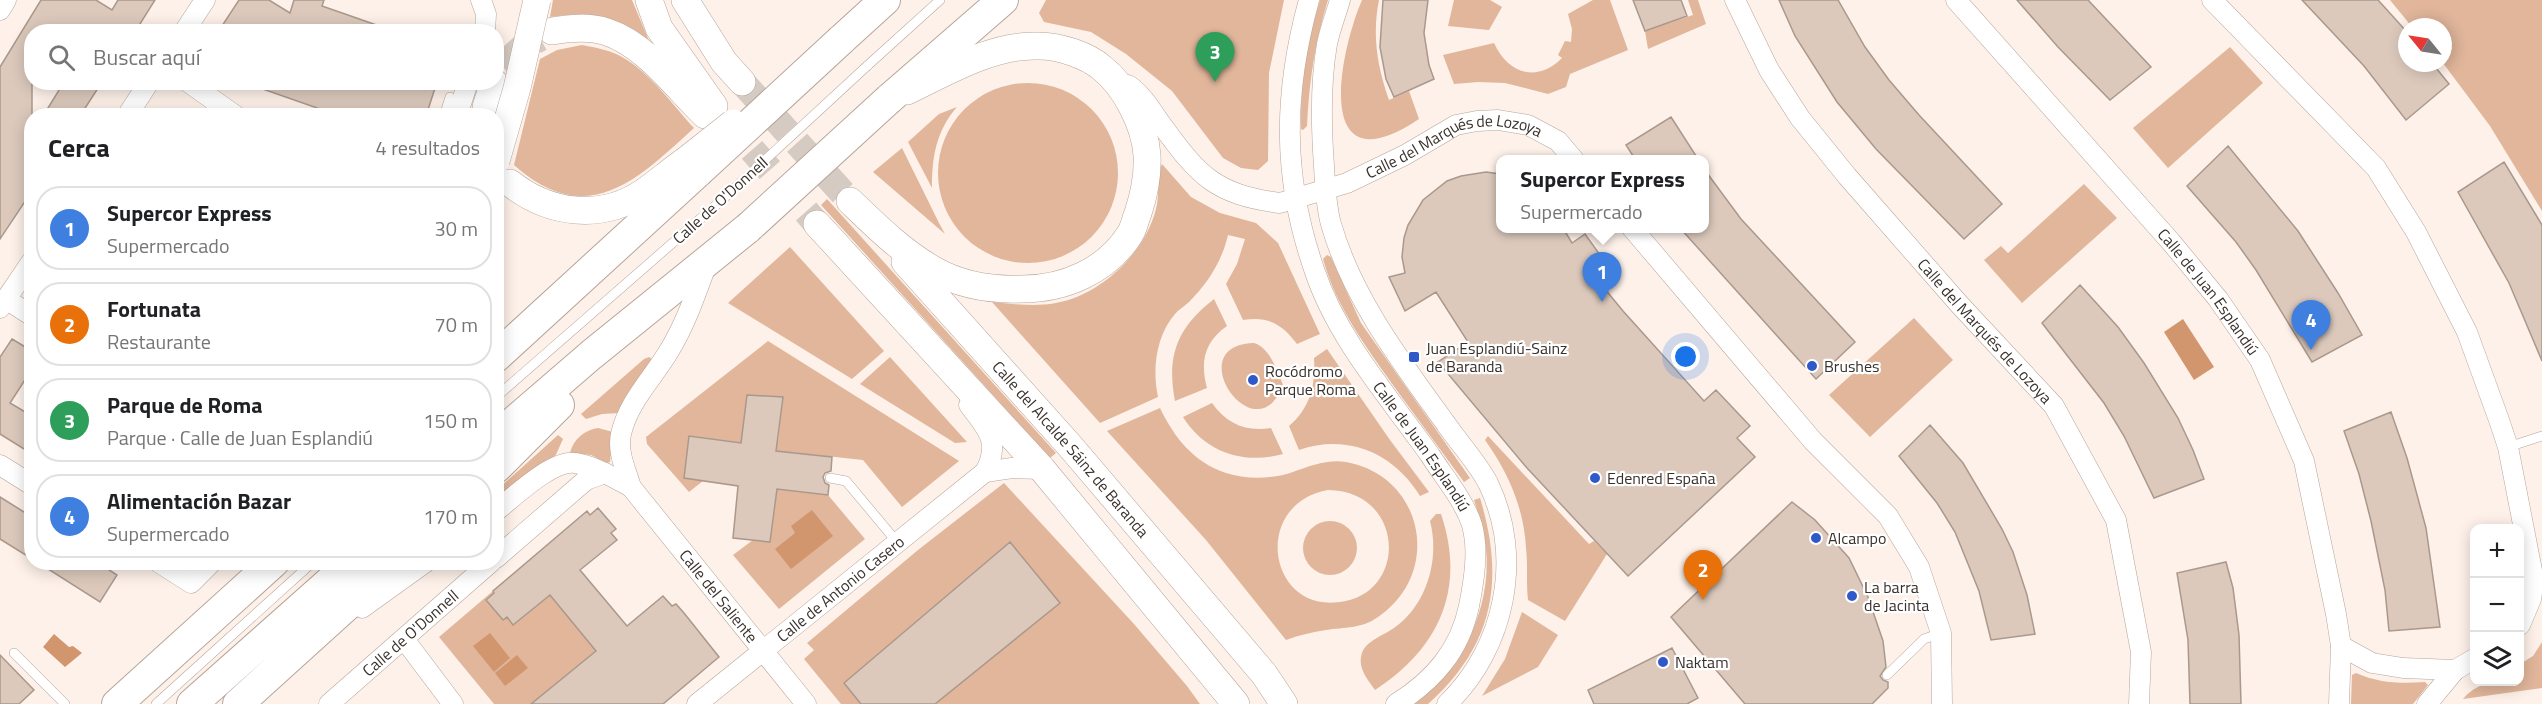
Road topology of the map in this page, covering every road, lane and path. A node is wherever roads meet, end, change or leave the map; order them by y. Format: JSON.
{"nodes":[{"id":1,"x":6,"y":0,"type":"edge"},
{"id":2,"x":205,"y":0,"type":"edge"},
{"id":3,"x":481,"y":0,"type":"edge"},
{"id":4,"x":537,"y":0,"type":"edge"},
{"id":5,"x":649,"y":0,"type":"edge"},
{"id":6,"x":685,"y":0,"type":"edge"},
{"id":7,"x":885,"y":0,"type":"edge"},
{"id":8,"x":940,"y":0,"type":"edge"},
{"id":9,"x":1004,"y":0,"type":"edge"},
{"id":10,"x":1309,"y":0,"type":"edge"},
{"id":11,"x":1340,"y":0,"type":"edge"},
{"id":12,"x":1735,"y":0,"type":"edge"},
{"id":13,"x":1956,"y":0,"type":"edge"},
{"id":14,"x":2212,"y":0,"type":"edge"},
{"id":15,"x":0,"y":10,"type":"edge"},
{"id":16,"x":188,"y":24,"type":"edge"},
{"id":17,"x":485,"y":24,"type":"edge"},
{"id":18,"x":552,"y":31,"type":"tunnel mouth"},
{"id":19,"x":1102,"y":67,"type":"junction"},
{"id":20,"x":742,"y":82,"type":"tunnel mouth"},
{"id":21,"x":144,"y":90,"type":"edge"},
{"id":22,"x":199,"y":90,"type":"edge"},
{"id":23,"x":465,"y":90,"type":"edge"},
{"id":24,"x":493,"y":90,"type":"edge"},
{"id":25,"x":450,"y":97,"type":"dead end"},
{"id":26,"x":889,"y":99,"type":"junction"},
{"id":27,"x":132,"y":108,"type":"edge"},
{"id":28,"x":225,"y":108,"type":"edge"},
{"id":29,"x":447,"y":108,"type":"edge"},
{"id":30,"x":460,"y":108,"type":"edge"},
{"id":31,"x":486,"y":108,"type":"edge"},
{"id":32,"x":1570,"y":155,"type":"edge"},
{"id":33,"x":504,"y":166,"type":"edge"},
{"id":34,"x":691,"y":166,"type":"junction"},
{"id":35,"x":504,"y":173,"type":"edge"},
{"id":36,"x":1326,"y":189,"type":"junction"},
{"id":37,"x":1295,"y":197,"type":"junction"},
{"id":38,"x":813,"y":227,"type":"tunnel mouth"},
{"id":39,"x":1636,"y":233,"type":"edge"},
{"id":40,"x":707,"y":263,"type":"junction"},
{"id":41,"x":24,"y":273,"type":"edge"},
{"id":42,"x":875,"y":289,"type":"junction"},
{"id":43,"x":3,"y":303,"type":"edge"},
{"id":44,"x":24,"y":312,"type":"edge"},
{"id":45,"x":504,"y":349,"type":"edge"},
{"id":46,"x":591,"y":355,"type":"junction"},
{"id":47,"x":504,"y":391,"type":"edge"},
{"id":48,"x":504,"y":429,"type":"edge"},
{"id":49,"x":2542,"y":436,"type":"edge"},
{"id":50,"x":2508,"y":447,"type":"junction"},
{"id":51,"x":504,"y":460,"type":"edge"},
{"id":52,"x":0,"y":465,"type":"edge"},
{"id":53,"x":1042,"y":469,"type":"junction"},
{"id":54,"x":985,"y":472,"type":"junction"},
{"id":55,"x":605,"y":473,"type":"junction"},
{"id":56,"x":830,"y":478,"type":"dead end"},
{"id":57,"x":24,"y":480,"type":"edge"},
{"id":58,"x":631,"y":487,"type":"junction"},
{"id":59,"x":504,"y":505,"type":"edge"},
{"id":60,"x":897,"y":542,"type":"junction"},
{"id":61,"x":504,"y":551,"type":"edge"},
{"id":62,"x":171,"y":570,"type":"edge"},
{"id":63,"x":204,"y":570,"type":"edge"},
{"id":64,"x":265,"y":570,"type":"edge"},
{"id":65,"x":304,"y":570,"type":"edge"},
{"id":66,"x":343,"y":570,"type":"edge"},
{"id":67,"x":386,"y":570,"type":"edge"},
{"id":68,"x":415,"y":570,"type":"edge"},
{"id":69,"x":482,"y":570,"type":"edge"},
{"id":70,"x":2524,"y":616,"type":"edge"},
{"id":71,"x":1941,"y":633,"type":"junction"},
{"id":72,"x":404,"y":639,"type":"junction"},
{"id":73,"x":2341,"y":646,"type":"junction"},
{"id":74,"x":762,"y":650,"type":"junction"},
{"id":75,"x":14,"y":653,"type":"dead end"},
{"id":76,"x":2470,"y":662,"type":"edge"},
{"id":77,"x":284,"y":664,"type":"junction"},
{"id":78,"x":2455,"y":670,"type":"junction"},
{"id":79,"x":1887,"y":675,"type":"dead end"},
{"id":80,"x":65,"y":704,"type":"edge"},
{"id":81,"x":117,"y":704,"type":"edge"},
{"id":82,"x":156,"y":704,"type":"edge"},
{"id":83,"x":192,"y":704,"type":"edge"},
{"id":84,"x":238,"y":704,"type":"edge"},
{"id":85,"x":329,"y":704,"type":"edge"},
{"id":86,"x":453,"y":704,"type":"edge"},
{"id":87,"x":697,"y":704,"type":"edge"},
{"id":88,"x":807,"y":704,"type":"edge"},
{"id":89,"x":1236,"y":704,"type":"edge"},
{"id":90,"x":1284,"y":704,"type":"edge"},
{"id":91,"x":1396,"y":704,"type":"edge"},
{"id":92,"x":1447,"y":704,"type":"edge"},
{"id":93,"x":1942,"y":704,"type":"edge"},
{"id":94,"x":2139,"y":704,"type":"edge"},
{"id":95,"x":2339,"y":704,"type":"edge"},
{"id":96,"x":2427,"y":704,"type":"edge"}],
"edges":[{"from":1,"to":15,"type":"street"},
{"from":2,"to":16,"type":"street"},
{"from":3,"to":17,"type":"street"},
{"from":4,"to":33,"type":"street","bridge":true},
{"from":5,"to":18,"type":"street"},
{"from":6,"to":20,"type":"street"},
{"from":7,"to":34,"type":"main road","bridge":true},
{"from":8,"to":47,"type":"lane","name":"Calle de O'Donnell","bridge":true},
{"from":9,"to":26,"type":"main road"},
{"from":10,"to":37,"type":"street","name":"Calle de Juan Esplandiú"},
{"from":11,"to":36,"type":"street","name":"Calle de Juan Esplandiú"},
{"from":12,"to":94,"type":"street","name":"Calle del Marqués de Lozoya"},
{"from":13,"to":73,"type":"street","name":"Calle de Juan Esplandiú"},
{"from":14,"to":50,"type":"street"},
{"from":19,"to":26,"type":"street"},
{"from":19,"to":37,"type":"street","name":"Calle del Marqués de Lozoya"},
{"from":19,"to":90,"type":"street","name":"Calle del Alcalde Sáinz de Baranda"},
{"from":21,"to":27,"type":"street"},
{"from":22,"to":28,"type":"street"},
{"from":23,"to":30,"type":"street"},
{"from":24,"to":31,"type":"street"},
{"from":25,"to":29,"type":"lane"},
{"from":26,"to":40,"type":"main road","bridge":true},
{"from":32,"to":36,"type":"street","name":"Calle del Marqués de Lozoya"},
{"from":34,"to":35,"type":"street"},
{"from":34,"to":45,"type":"main road"},
{"from":36,"to":37,"type":"street","name":"Calle del Marqués de Lozoya"},
{"from":36,"to":92,"type":"street","name":"Calle de Juan Esplandiú"},
{"from":37,"to":91,"type":"street","name":"Calle de Juan Esplandiú"},
{"from":38,"to":42,"type":"street"},
{"from":39,"to":71,"type":"street"},
{"from":40,"to":46,"type":"main road"},
{"from":40,"to":58,"type":"street"},
{"from":41,"to":43,"type":"street"},
{"from":42,"to":53,"type":"street"},
{"from":42,"to":54,"type":"street"},
{"from":43,"to":44,"type":"street"},
{"from":46,"to":48,"type":"main road"},
{"from":46,"to":51,"type":"main road"},
{"from":49,"to":50,"type":"lane"},
{"from":50,"to":70,"type":"street"},
{"from":52,"to":57,"type":"street"},
{"from":53,"to":54,"type":"street"},
{"from":53,"to":89,"type":"street"},
{"from":54,"to":60,"type":"street","name":"Calle de Antonio Casero"},
{"from":55,"to":58,"type":"street"},
{"from":55,"to":59,"type":"street"},
{"from":55,"to":61,"type":"street"},
{"from":56,"to":60,"type":"lane"},
{"from":58,"to":74,"type":"street","name":"Calle del Saliente"},
{"from":60,"to":74,"type":"street","name":"Calle de Antonio Casero"},
{"from":62,"to":63,"type":"street"},
{"from":64,"to":81,"type":"main road"},
{"from":65,"to":82,"type":"lane"},
{"from":66,"to":83,"type":"main road"},
{"from":67,"to":77,"type":"main road"},
{"from":68,"to":77,"type":"street"},
{"from":69,"to":72,"type":"street","name":"Calle de O'Donnell"},
{"from":71,"to":79,"type":"lane"},
{"from":71,"to":93,"type":"street"},
{"from":72,"to":85,"type":"street","name":"Calle de O'Donnell"},
{"from":72,"to":86,"type":"street"},
{"from":73,"to":78,"type":"street"},
{"from":73,"to":95,"type":"street","name":"Calle de Juan Esplandiú"},
{"from":74,"to":87,"type":"street","name":"Calle de Antonio Casero"},
{"from":74,"to":88,"type":"street","name":"Calle del Saliente"},
{"from":75,"to":80,"type":"lane"},
{"from":76,"to":78,"type":"street"},
{"from":77,"to":84,"type":"main road"},
{"from":78,"to":96,"type":"street"}]}
